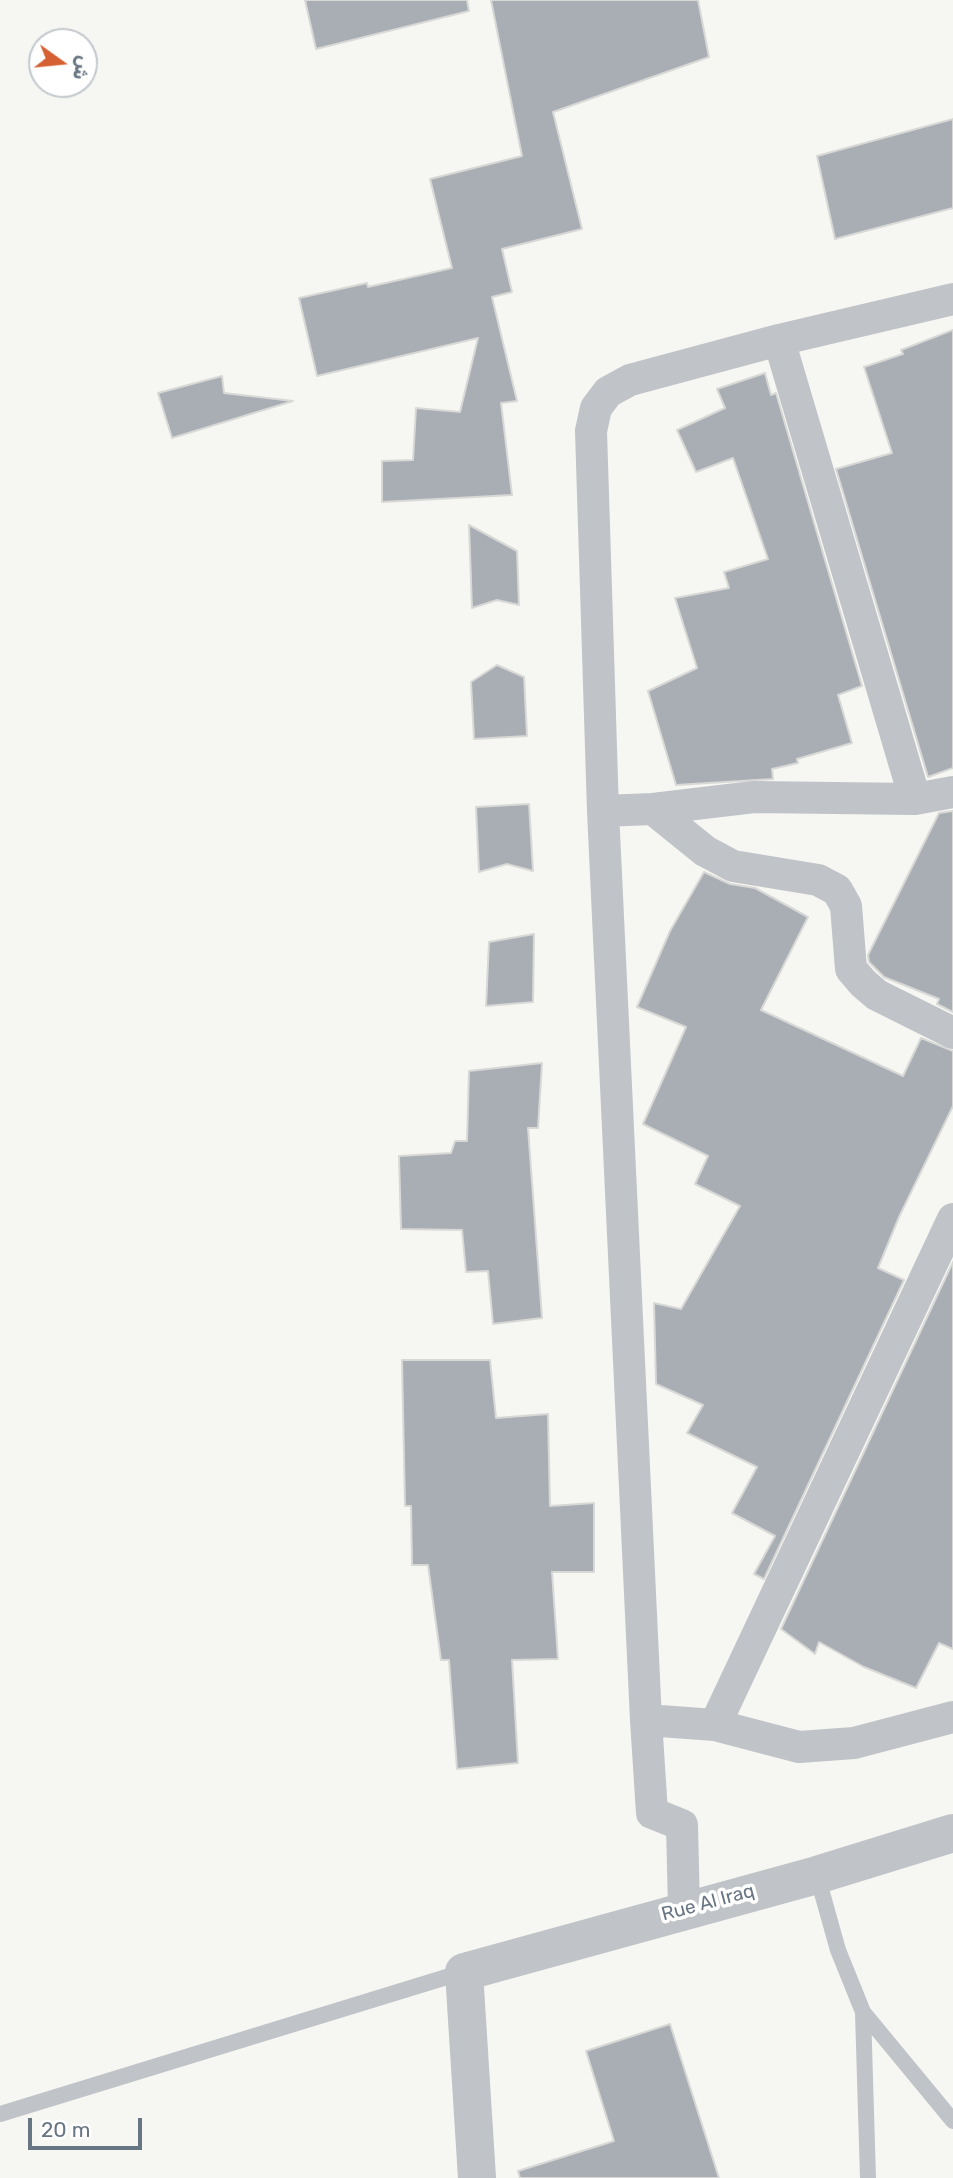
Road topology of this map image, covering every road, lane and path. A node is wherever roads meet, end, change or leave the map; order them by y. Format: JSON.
{"nodes":[{"id":1,"x":953,"y":299,"type":"edge"},
{"id":2,"x":779,"y":340,"type":"junction"},
{"id":3,"x":953,"y":792,"type":"edge"},
{"id":4,"x":915,"y":799,"type":"junction"},
{"id":5,"x":653,"y":809,"type":"junction"},
{"id":6,"x":603,"y":811,"type":"junction"},
{"id":7,"x":953,"y":1034,"type":"edge"},
{"id":8,"x":953,"y":1219,"type":"edge"},
{"id":9,"x":953,"y":1717,"type":"edge"},
{"id":10,"x":646,"y":1720,"type":"junction"},
{"id":11,"x":715,"y":1725,"type":"junction"},
{"id":12,"x":953,"y":1833,"type":"edge"},
{"id":13,"x":817,"y":1875,"type":"junction"},
{"id":14,"x":684,"y":1909,"type":"junction"},
{"id":15,"x":464,"y":1972,"type":"junction"},
{"id":16,"x":863,"y":2012,"type":"junction"},
{"id":17,"x":0,"y":2114,"type":"edge"},
{"id":18,"x":953,"y":2121,"type":"edge"},
{"id":19,"x":477,"y":2178,"type":"edge"},
{"id":20,"x":868,"y":2178,"type":"edge"}],
"edges":[{"from":1,"to":2,"type":"street"},
{"from":2,"to":4,"type":"street"},
{"from":2,"to":6,"type":"street"},
{"from":3,"to":4,"type":"street"},
{"from":4,"to":5,"type":"street"},
{"from":5,"to":6,"type":"street"},
{"from":5,"to":7,"type":"street"},
{"from":6,"to":10,"type":"street"},
{"from":8,"to":11,"type":"street"},
{"from":9,"to":11,"type":"street"},
{"from":10,"to":11,"type":"street"},
{"from":10,"to":14,"type":"street"},
{"from":12,"to":13,"type":"street","name":"Rue Al Iraq"},
{"from":13,"to":14,"type":"street","name":"Rue Al Iraq"},
{"from":13,"to":16,"type":"lane"},
{"from":14,"to":15,"type":"street","name":"Rue Al Iraq"},
{"from":15,"to":17,"type":"lane"},
{"from":15,"to":19,"type":"street"},
{"from":16,"to":18,"type":"lane"},
{"from":16,"to":20,"type":"lane"}]}
